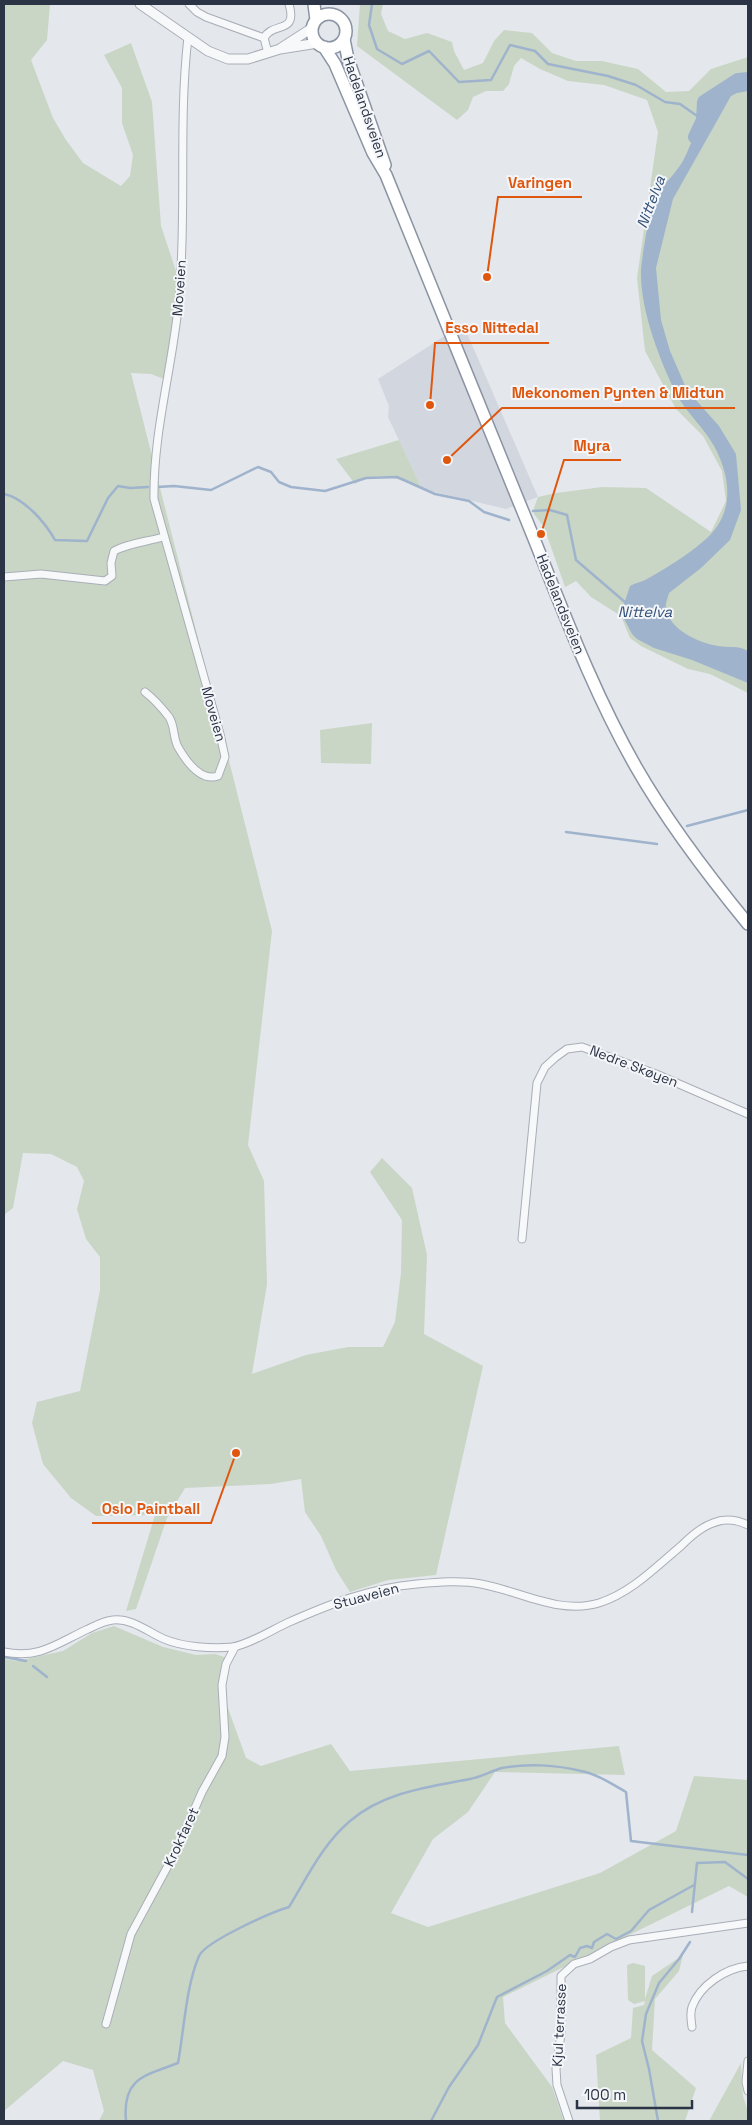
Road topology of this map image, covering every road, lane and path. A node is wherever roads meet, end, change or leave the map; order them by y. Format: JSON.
{"nodes":[{"id":1,"x":140,"y":4,"type":"edge"},
{"id":2,"x":189,"y":4,"type":"edge"},
{"id":3,"x":289,"y":4,"type":"edge"},
{"id":4,"x":314,"y":4,"type":"edge"},
{"id":5,"x":327,"y":4,"type":"edge"},
{"id":6,"x":333,"y":14,"type":"junction"},
{"id":7,"x":314,"y":24,"type":"junction"},
{"id":8,"x":188,"y":37,"type":"junction"},
{"id":9,"x":264,"y":38,"type":"junction"},
{"id":10,"x":344,"y":38,"type":"junction"},
{"id":11,"x":321,"y":45,"type":"junction"},
{"id":12,"x":280,"y":50,"type":"junction"},
{"id":13,"x":268,"y":53,"type":"junction"},
{"id":14,"x":386,"y":175,"type":"junction"},
{"id":15,"x":163,"y":537,"type":"junction"},
{"id":16,"x":4,"y":576,"type":"edge"},
{"id":17,"x":145,"y":692,"type":"dead end"},
{"id":18,"x":748,"y":924,"type":"edge"},
{"id":19,"x":748,"y":1114,"type":"edge"},
{"id":20,"x":522,"y":1239,"type":"dead end"},
{"id":21,"x":748,"y":1525,"type":"edge"},
{"id":22,"x":235,"y":1647,"type":"junction"},
{"id":23,"x":4,"y":1652,"type":"edge"},
{"id":24,"x":748,"y":1923,"type":"edge"},
{"id":25,"x":748,"y":1966,"type":"edge"},
{"id":26,"x":106,"y":2024,"type":"dead end"},
{"id":27,"x":692,"y":2027,"type":"dead end"},
{"id":28,"x":748,"y":2060,"type":"edge"},
{"id":29,"x":748,"y":2091,"type":"edge"},
{"id":30,"x":569,"y":2121,"type":"edge"}],
"edges":[{"from":1,"to":8,"type":"street"},
{"from":2,"to":9,"type":"street"},
{"from":3,"to":9,"type":"street"},
{"from":4,"to":7,"type":"highway"},
{"from":5,"to":6,"type":"highway"},
{"from":6,"to":7,"type":"highway"},
{"from":6,"to":10,"type":"highway"},
{"from":7,"to":11,"type":"highway"},
{"from":7,"to":12,"type":"street"},
{"from":8,"to":13,"type":"street"},
{"from":8,"to":15,"type":"street","name":"Moveien"},
{"from":9,"to":13,"type":"street"},
{"from":10,"to":11,"type":"highway"},
{"from":10,"to":14,"type":"highway","name":"Hadelandsveien"},
{"from":11,"to":12,"type":"street"},
{"from":11,"to":14,"type":"highway","name":"Hadelandsveien"},
{"from":12,"to":13,"type":"street"},
{"from":14,"to":18,"type":"highway","name":"Hadelandsveien"},
{"from":15,"to":16,"type":"street"},
{"from":15,"to":17,"type":"street","name":"Moveien"},
{"from":19,"to":20,"type":"street","name":"Nedre Skøyen"},
{"from":21,"to":22,"type":"street","name":"Stuaveien"},
{"from":22,"to":23,"type":"street","name":"Stuaveien"},
{"from":22,"to":26,"type":"street","name":"Krokfaret"},
{"from":24,"to":30,"type":"street","name":"Kjul terrasse"},
{"from":25,"to":27,"type":"street"},
{"from":28,"to":29,"type":"street"}]}
